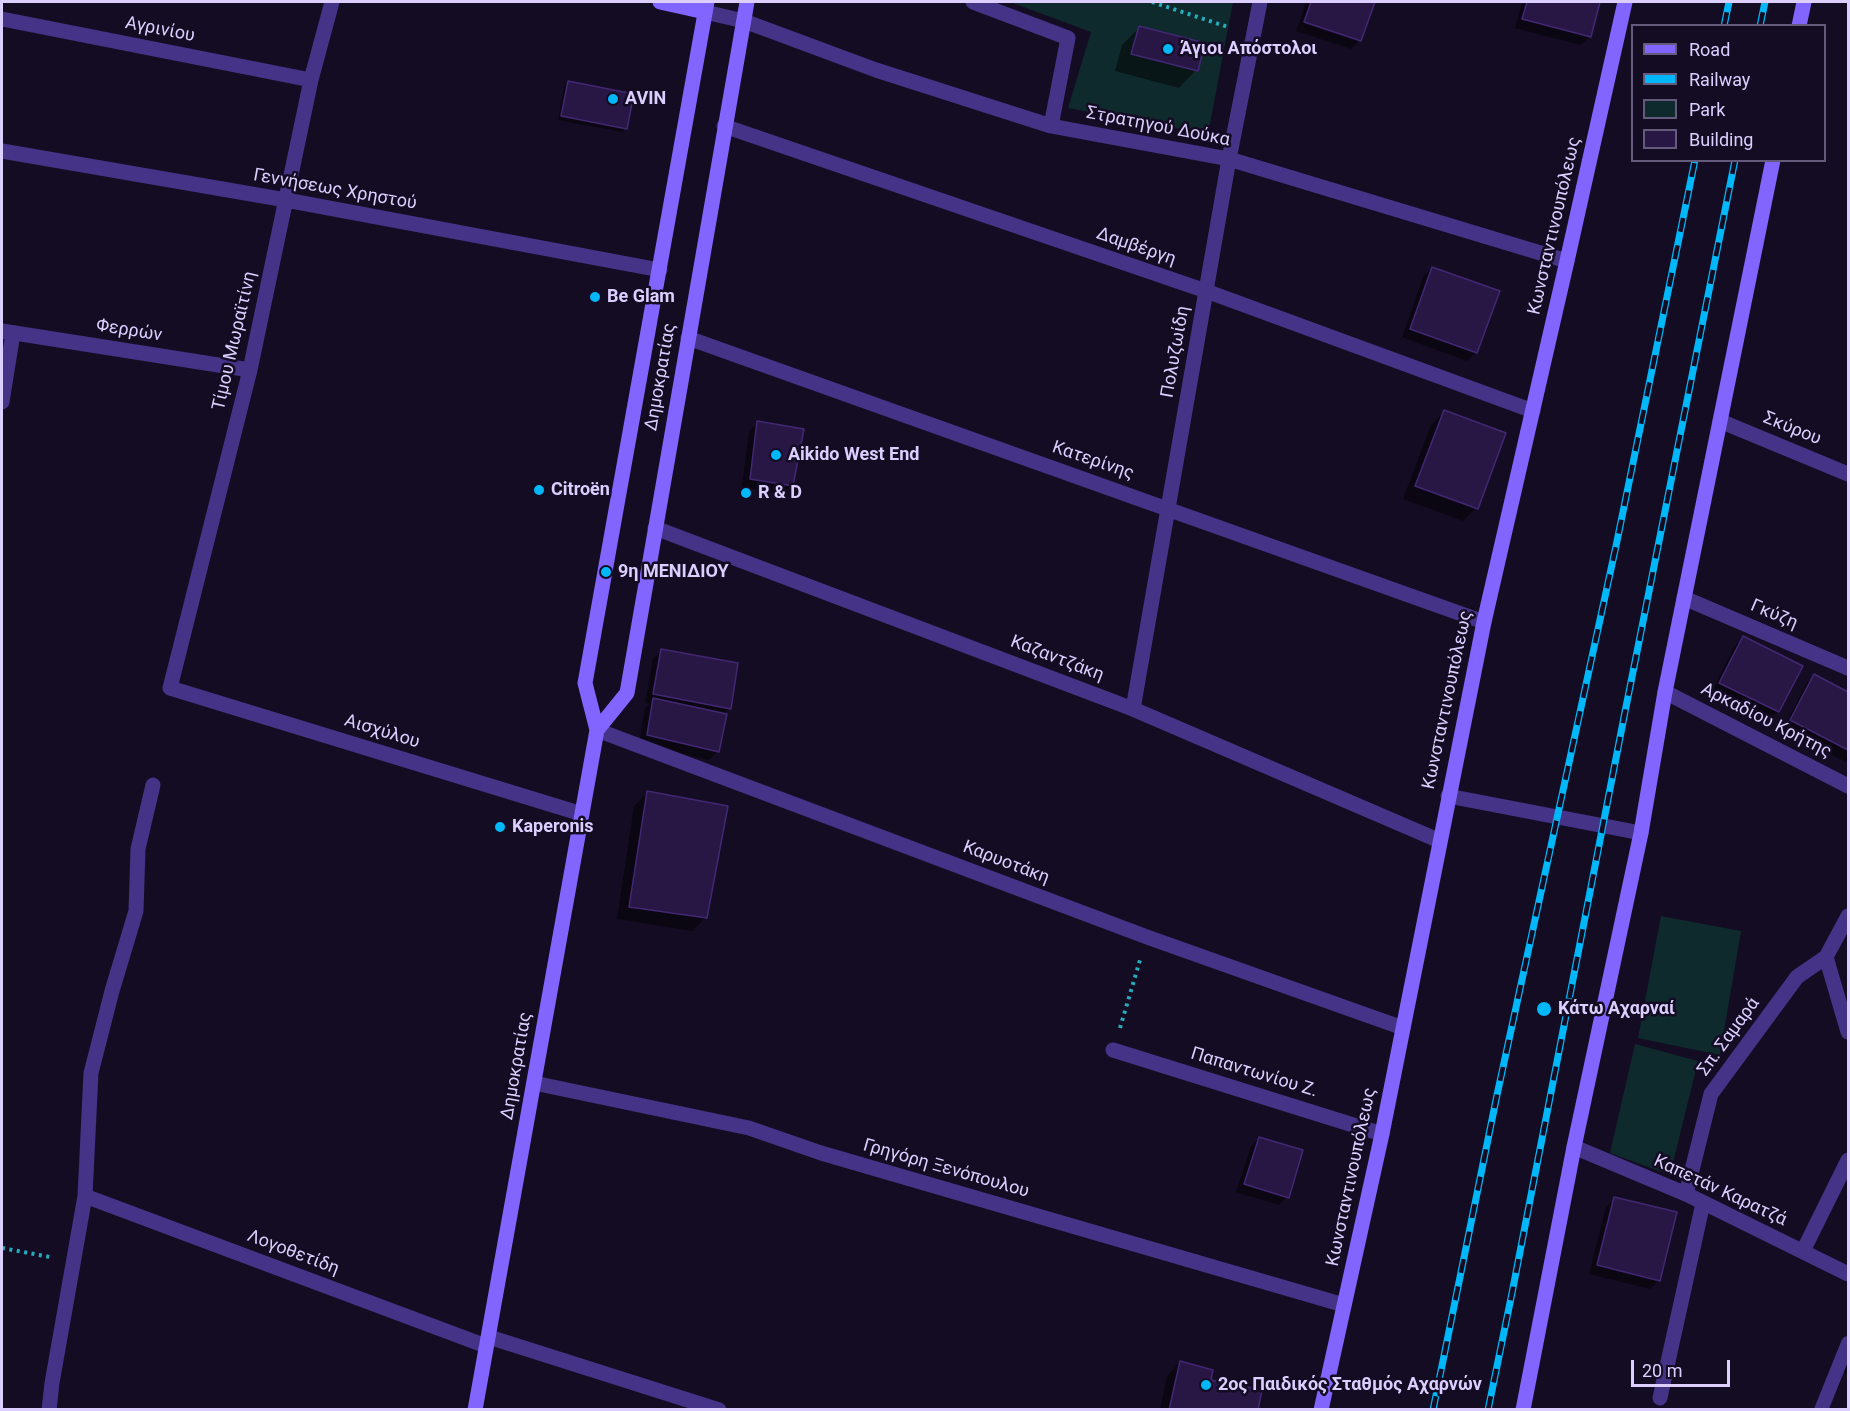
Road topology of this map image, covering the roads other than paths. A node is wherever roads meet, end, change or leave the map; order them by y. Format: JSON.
{"nodes":[{"id":1,"x":332,"y":2,"type":"edge"},
{"id":2,"x":660,"y":2,"type":"edge"},
{"id":3,"x":747,"y":2,"type":"edge"},
{"id":4,"x":973,"y":2,"type":"edge"},
{"id":5,"x":1260,"y":2,"type":"edge"},
{"id":6,"x":1624,"y":2,"type":"edge"},
{"id":7,"x":1804,"y":2,"type":"edge"},
{"id":8,"x":706,"y":7,"type":"edge"},
{"id":9,"x":2,"y":19,"type":"edge"},
{"id":10,"x":744,"y":21,"type":"junction"},
{"id":11,"x":1799,"y":24,"type":"edge"},
{"id":12,"x":311,"y":80,"type":"junction"},
{"id":13,"x":724,"y":126,"type":"junction"},
{"id":14,"x":1051,"y":126,"type":"junction"},
{"id":15,"x":2,"y":151,"type":"edge"},
{"id":16,"x":1229,"y":159,"type":"junction"},
{"id":17,"x":1773,"y":162,"type":"edge"},
{"id":18,"x":286,"y":200,"type":"junction"},
{"id":19,"x":1568,"y":261,"type":"junction"},
{"id":20,"x":660,"y":270,"type":"junction"},
{"id":21,"x":1206,"y":291,"type":"junction"},
{"id":22,"x":7,"y":332,"type":"edge"},
{"id":23,"x":688,"y":338,"type":"junction"},
{"id":24,"x":250,"y":370,"type":"junction"},
{"id":25,"x":2,"y":402,"type":"edge"},
{"id":26,"x":1533,"y":411,"type":"junction"},
{"id":27,"x":1720,"y":421,"type":"junction"},
{"id":28,"x":1848,"y":474,"type":"edge"},
{"id":29,"x":1168,"y":508,"type":"junction"},
{"id":30,"x":655,"y":528,"type":"junction"},
{"id":31,"x":1684,"y":598,"type":"junction"},
{"id":32,"x":1484,"y":622,"type":"junction"},
{"id":33,"x":1848,"y":668,"type":"edge"},
{"id":34,"x":170,"y":688,"type":"joint"},
{"id":35,"x":1665,"y":692,"type":"junction"},
{"id":36,"x":1133,"y":709,"type":"junction"},
{"id":37,"x":597,"y":730,"type":"junction"},
{"id":38,"x":153,"y":785,"type":"dead end"},
{"id":39,"x":1848,"y":786,"type":"edge"},
{"id":40,"x":1449,"y":796,"type":"junction"},
{"id":41,"x":582,"y":814,"type":"junction"},
{"id":42,"x":1641,"y":832,"type":"junction"},
{"id":43,"x":1440,"y":841,"type":"junction"},
{"id":44,"x":1848,"y":916,"type":"edge"},
{"id":45,"x":1826,"y":957,"type":"junction"},
{"id":46,"x":1403,"y":1028,"type":"junction"},
{"id":47,"x":1848,"y":1032,"type":"edge"},
{"id":48,"x":1113,"y":1050,"type":"road end"},
{"id":49,"x":534,"y":1083,"type":"junction"},
{"id":50,"x":1382,"y":1134,"type":"junction"},
{"id":51,"x":1574,"y":1147,"type":"junction"},
{"id":52,"x":1848,"y":1160,"type":"edge"},
{"id":53,"x":1686,"y":1194,"type":"junction"},
{"id":54,"x":85,"y":1196,"type":"junction"},
{"id":55,"x":1704,"y":1203,"type":"junction"},
{"id":56,"x":1803,"y":1251,"type":"junction"},
{"id":57,"x":1848,"y":1274,"type":"edge"},
{"id":58,"x":1344,"y":1305,"type":"junction"},
{"id":59,"x":488,"y":1341,"type":"junction"},
{"id":60,"x":1848,"y":1343,"type":"edge"},
{"id":61,"x":1660,"y":1398,"type":"dead end"},
{"id":62,"x":49,"y":1410,"type":"edge"},
{"id":63,"x":475,"y":1410,"type":"edge"},
{"id":64,"x":719,"y":1410,"type":"edge"},
{"id":65,"x":1321,"y":1410,"type":"edge"},
{"id":66,"x":1523,"y":1410,"type":"edge"},
{"id":67,"x":1821,"y":1410,"type":"edge"}],
"edges":[{"from":1,"to":12,"type":"street","name":"Τίμου Μωραϊτίνη"},
{"from":2,"to":8,"type":"street"},
{"from":3,"to":10,"type":"street","name":"Δημοκρατίας"},
{"from":4,"to":14,"type":"street"},
{"from":5,"to":16,"type":"street","name":"Πολυζωίδη"},
{"from":6,"to":19,"type":"street","name":"Κωνσταντινουπόλεως"},
{"from":7,"to":11,"type":"street"},
{"from":8,"to":10,"type":"street"},
{"from":8,"to":20,"type":"street","name":"Δημοκρατίας"},
{"from":9,"to":12,"type":"street","name":"Αγρινίου"},
{"from":10,"to":13,"type":"street","name":"Δημοκρατίας"},
{"from":10,"to":14,"type":"street","name":"Στρατηγού Δούκα"},
{"from":12,"to":18,"type":"street","name":"Τίμου Μωραϊτίνη"},
{"from":13,"to":21,"type":"street","name":"Δαμβέργη"},
{"from":13,"to":23,"type":"street","name":"Δημοκρατίας"},
{"from":14,"to":16,"type":"street","name":"Στρατηγού Δούκα"},
{"from":15,"to":18,"type":"street","name":"Γεννήσεως Χρηστού"},
{"from":16,"to":19,"type":"street","name":"Στρατηγού Δούκα"},
{"from":16,"to":21,"type":"street","name":"Πολυζωίδη"},
{"from":17,"to":27,"type":"street"},
{"from":18,"to":20,"type":"street","name":"Γεννήσεως Χρηστού"},
{"from":18,"to":24,"type":"street","name":"Τίμου Μωραϊτίνη"},
{"from":19,"to":26,"type":"street","name":"Κωνσταντινουπόλεως"},
{"from":20,"to":37,"type":"street","name":"Δημοκρατίας"},
{"from":21,"to":26,"type":"street","name":"Δαμβέργη"},
{"from":21,"to":29,"type":"street","name":"Πολυζωίδη"},
{"from":22,"to":24,"type":"street","name":"Φερρών"},
{"from":22,"to":25,"type":"street"},
{"from":23,"to":29,"type":"street","name":"Κατερίνης"},
{"from":23,"to":30,"type":"street","name":"Δημοκρατίας"},
{"from":24,"to":34,"type":"street","name":"Τίμου Μωραϊτίνη"},
{"from":26,"to":32,"type":"street","name":"Κωνσταντινουπόλεως"},
{"from":27,"to":28,"type":"street","name":"Σκύρου"},
{"from":27,"to":31,"type":"street"},
{"from":29,"to":32,"type":"street","name":"Κατερίνης"},
{"from":29,"to":36,"type":"street","name":"Πολυζωίδη"},
{"from":30,"to":36,"type":"street","name":"Καζαντζάκη"},
{"from":30,"to":37,"type":"street","name":"Δημοκρατίας"},
{"from":31,"to":33,"type":"street","name":"Γκύζη"},
{"from":31,"to":35,"type":"street"},
{"from":32,"to":40,"type":"street","name":"Κωνσταντινουπόλεως"},
{"from":34,"to":41,"type":"street","name":"Αισχύλου"},
{"from":35,"to":39,"type":"street","name":"Αρκαδίου Κρήτης"},
{"from":35,"to":42,"type":"street"},
{"from":36,"to":43,"type":"street","name":"Καζαντζάκη"},
{"from":37,"to":41,"type":"street","name":"Δημοκρατίας"},
{"from":37,"to":46,"type":"street","name":"Καρυοτάκη"},
{"from":38,"to":54,"type":"street"},
{"from":40,"to":42,"type":"street"},
{"from":40,"to":43,"type":"street","name":"Κωνσταντινουπόλεως"},
{"from":41,"to":49,"type":"street","name":"Δημοκρατίας"},
{"from":42,"to":51,"type":"street"},
{"from":43,"to":46,"type":"street","name":"Κωνσταντινουπόλεως"},
{"from":44,"to":45,"type":"street"},
{"from":45,"to":47,"type":"street"},
{"from":45,"to":53,"type":"street","name":"Σπ. Σαμαρά"},
{"from":46,"to":50,"type":"street","name":"Κωνσταντινουπόλεως"},
{"from":48,"to":50,"type":"street","name":"Παπαντωνίου Ζ."},
{"from":49,"to":58,"type":"street","name":"Γρηγόρη Ξενόπουλου"},
{"from":49,"to":59,"type":"street","name":"Δημοκρατίας"},
{"from":50,"to":58,"type":"street","name":"Κωνσταντινουπόλεως"},
{"from":51,"to":53,"type":"street","name":"Καπετάν Καρατζά"},
{"from":51,"to":66,"type":"street"},
{"from":52,"to":56,"type":"street"},
{"from":53,"to":55,"type":"street","name":"Καπετάν Καρατζά"},
{"from":54,"to":59,"type":"street","name":"Λογοθετίδη"},
{"from":54,"to":62,"type":"street"},
{"from":55,"to":56,"type":"street","name":"Καπετάν Καρατζά"},
{"from":55,"to":61,"type":"street"},
{"from":56,"to":57,"type":"street","name":"Καπετάν Καρατζά"},
{"from":58,"to":65,"type":"street","name":"Κωνσταντινουπόλεως"},
{"from":59,"to":63,"type":"street","name":"Δημοκρατίας"},
{"from":59,"to":64,"type":"street","name":"Λογοθετίδη"},
{"from":60,"to":67,"type":"lane"}]}
